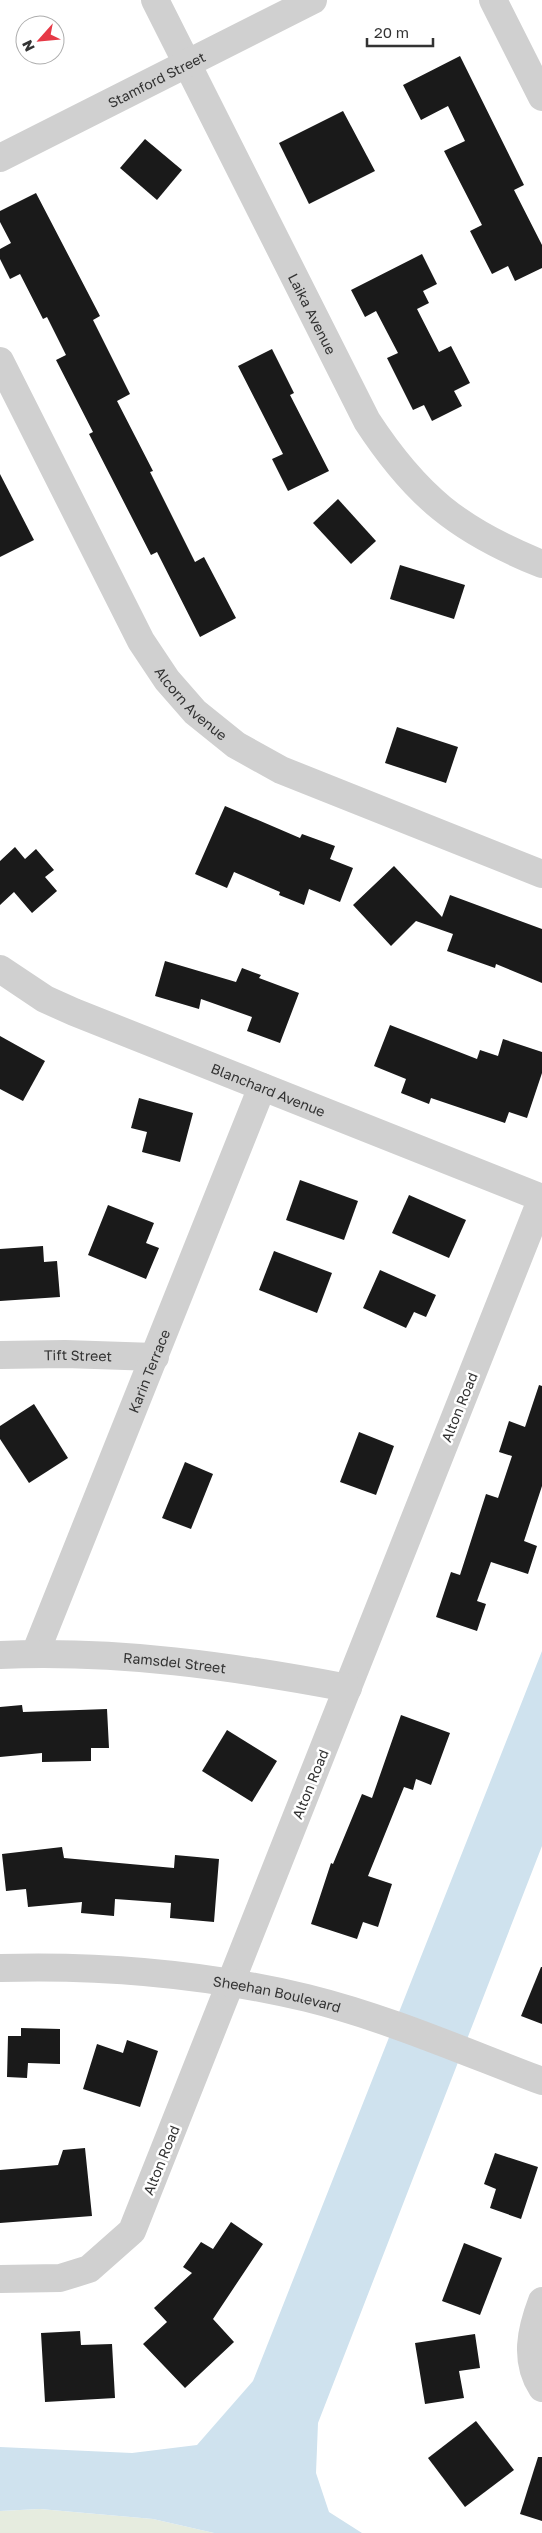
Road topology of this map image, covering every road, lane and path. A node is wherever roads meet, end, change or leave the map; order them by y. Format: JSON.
{"nodes":[{"id":1,"x":155,"y":0,"type":"edge"},
{"id":2,"x":313,"y":0,"type":"edge"},
{"id":3,"x":493,"y":0,"type":"edge"},
{"id":4,"x":187,"y":64,"type":"junction"},
{"id":5,"x":542,"y":97,"type":"edge"},
{"id":6,"x":0,"y":158,"type":"edge"},
{"id":7,"x":0,"y":361,"type":"edge"},
{"id":8,"x":542,"y":564,"type":"edge"},
{"id":9,"x":542,"y":874,"type":"edge"},
{"id":10,"x":0,"y":969,"type":"edge"},
{"id":11,"x":262,"y":1087,"type":"junction"},
{"id":12,"x":542,"y":1198,"type":"edge"},
{"id":13,"x":0,"y":1355,"type":"edge"},
{"id":14,"x":155,"y":1357,"type":"junction"},
{"id":15,"x":35,"y":1654,"type":"junction"},
{"id":16,"x":0,"y":1655,"type":"edge"},
{"id":17,"x":348,"y":1688,"type":"junction"},
{"id":18,"x":0,"y":1968,"type":"edge"},
{"id":19,"x":231,"y":1982,"type":"junction"},
{"id":20,"x":542,"y":2081,"type":"edge"},
{"id":21,"x":0,"y":2280,"type":"edge"},
{"id":22,"x":542,"y":2301,"type":"edge"},
{"id":23,"x":542,"y":2388,"type":"edge"}],
"edges":[{"from":1,"to":4,"type":"street","name":"Laika Avenue"},
{"from":2,"to":4,"type":"street","name":"Stamford Street"},
{"from":3,"to":5,"type":"street"},
{"from":4,"to":6,"type":"street","name":"Stamford Street"},
{"from":4,"to":8,"type":"street","name":"Laika Avenue"},
{"from":7,"to":9,"type":"street","name":"Alcorn Avenue"},
{"from":10,"to":11,"type":"street","name":"Blanchard Avenue"},
{"from":11,"to":12,"type":"street","name":"Blanchard Avenue"},
{"from":11,"to":14,"type":"street","name":"Karin Terrace"},
{"from":12,"to":17,"type":"street","name":"Alton Road"},
{"from":13,"to":14,"type":"street","name":"Tift Street"},
{"from":14,"to":15,"type":"street","name":"Karin Terrace"},
{"from":15,"to":16,"type":"street","name":"Ramsdel Street"},
{"from":15,"to":17,"type":"street","name":"Ramsdel Street"},
{"from":17,"to":19,"type":"street","name":"Alton Road"},
{"from":18,"to":19,"type":"street","name":"Sheehan Boulevard"},
{"from":19,"to":20,"type":"street","name":"Sheehan Boulevard"},
{"from":19,"to":21,"type":"street","name":"Alton Road"},
{"from":22,"to":23,"type":"street"}]}
